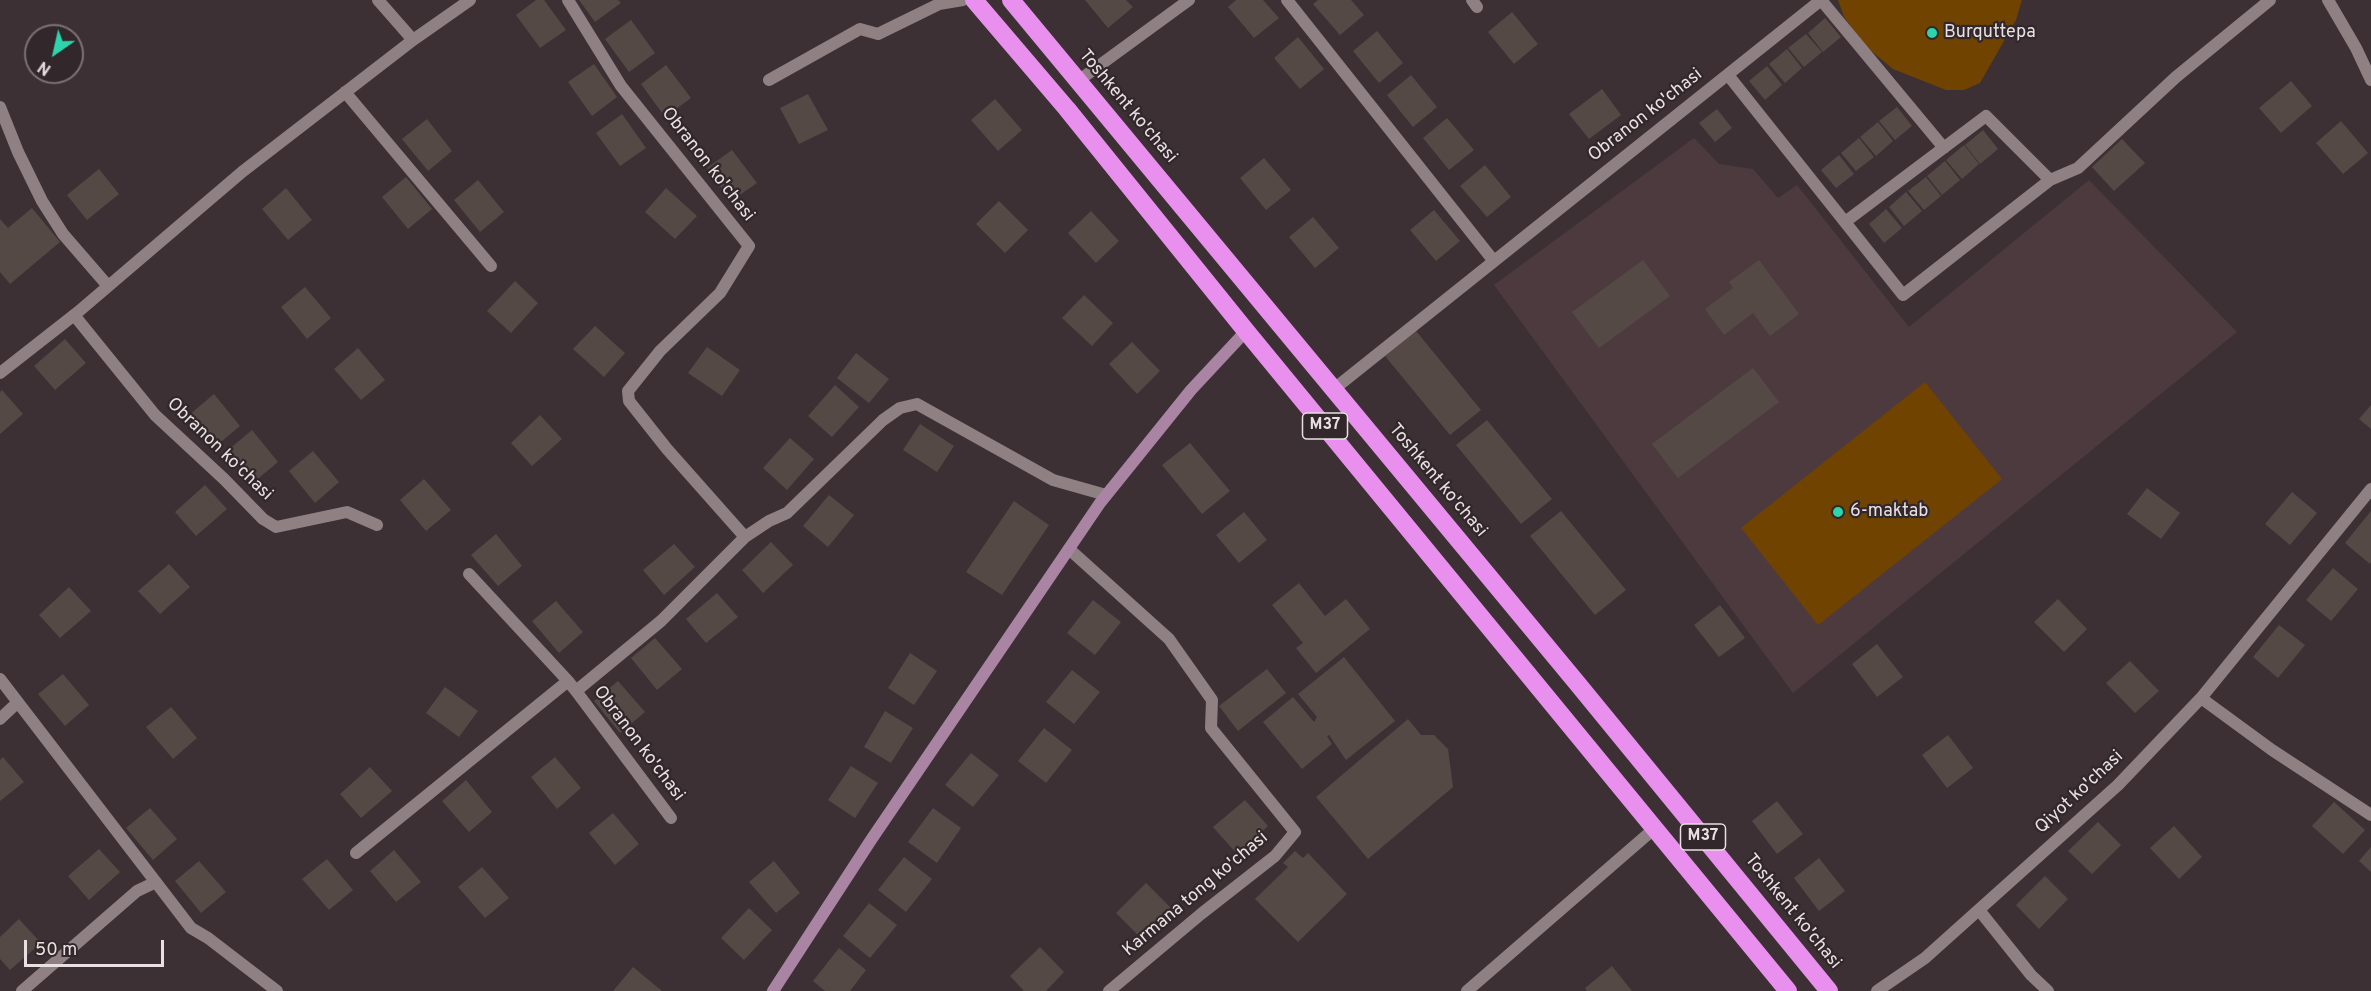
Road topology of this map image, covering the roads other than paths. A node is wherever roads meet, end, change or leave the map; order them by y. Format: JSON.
{"nodes":[{"id":1,"x":378,"y":0,"type":"edge"},
{"id":2,"x":470,"y":0,"type":"edge"},
{"id":3,"x":568,"y":0,"type":"edge"},
{"id":4,"x":963,"y":0,"type":"edge"},
{"id":5,"x":974,"y":0,"type":"edge"},
{"id":6,"x":1011,"y":0,"type":"edge"},
{"id":7,"x":1189,"y":0,"type":"edge"},
{"id":8,"x":1287,"y":0,"type":"edge"},
{"id":9,"x":1821,"y":0,"type":"edge"},
{"id":10,"x":2270,"y":0,"type":"edge"},
{"id":11,"x":2328,"y":0,"type":"edge"},
{"id":12,"x":413,"y":40,"type":"junction"},
{"id":13,"x":1728,"y":75,"type":"junction"},
{"id":14,"x":2371,"y":80,"type":"edge"},
{"id":15,"x":769,"y":81,"type":"dead end"},
{"id":16,"x":1078,"y":81,"type":"junction"},
{"id":17,"x":345,"y":92,"type":"junction"},
{"id":18,"x":0,"y":107,"type":"edge"},
{"id":19,"x":1944,"y":148,"type":"junction"},
{"id":20,"x":2050,"y":180,"type":"junction"},
{"id":21,"x":1845,"y":222,"type":"junction"},
{"id":22,"x":1493,"y":260,"type":"junction"},
{"id":23,"x":491,"y":266,"type":"dead end"},
{"id":24,"x":108,"y":286,"type":"junction"},
{"id":25,"x":74,"y":315,"type":"junction"},
{"id":26,"x":1246,"y":331,"type":"junction"},
{"id":27,"x":0,"y":374,"type":"edge"},
{"id":28,"x":1334,"y":389,"type":"junction"},
{"id":29,"x":2371,"y":489,"type":"edge"},
{"id":30,"x":1106,"y":495,"type":"junction"},
{"id":31,"x":376,"y":525,"type":"dead end"},
{"id":32,"x":745,"y":537,"type":"junction"},
{"id":33,"x":1069,"y":549,"type":"junction"},
{"id":34,"x":468,"y":574,"type":"dead end"},
{"id":35,"x":0,"y":679,"type":"edge"},
{"id":36,"x":568,"y":681,"type":"junction"},
{"id":37,"x":576,"y":691,"type":"junction"},
{"id":38,"x":2201,"y":698,"type":"junction"},
{"id":39,"x":18,"y":702,"type":"junction"},
{"id":40,"x":0,"y":719,"type":"edge"},
{"id":41,"x":2371,"y":815,"type":"edge"},
{"id":42,"x":671,"y":818,"type":"dead end"},
{"id":43,"x":1655,"y":828,"type":"junction"},
{"id":44,"x":356,"y":853,"type":"dead end"},
{"id":45,"x":156,"y":882,"type":"junction"},
{"id":46,"x":1979,"y":910,"type":"junction"},
{"id":47,"x":22,"y":991,"type":"edge"},
{"id":48,"x":277,"y":991,"type":"edge"},
{"id":49,"x":773,"y":991,"type":"edge"},
{"id":50,"x":1109,"y":991,"type":"edge"},
{"id":51,"x":1467,"y":991,"type":"edge"},
{"id":52,"x":1788,"y":991,"type":"edge"},
{"id":53,"x":1829,"y":991,"type":"edge"},
{"id":54,"x":1877,"y":991,"type":"edge"},
{"id":55,"x":2048,"y":991,"type":"edge"}],
"edges":[{"from":1,"to":12,"type":"street"},
{"from":2,"to":12,"type":"street"},
{"from":3,"to":32,"type":"street","name":"Obranon ko'chasi"},
{"from":4,"to":15,"type":"street"},
{"from":5,"to":26,"type":"highway","number":"M37"},
{"from":6,"to":16,"type":"highway","name":"Toshkent ko'chasi","number":"M37"},
{"from":7,"to":16,"type":"street"},
{"from":8,"to":22,"type":"street"},
{"from":9,"to":13,"type":"street","name":"Obranon ko'chasi"},
{"from":9,"to":19,"type":"street"},
{"from":10,"to":20,"type":"street"},
{"from":11,"to":14,"type":"street"},
{"from":12,"to":17,"type":"street"},
{"from":13,"to":21,"type":"street"},
{"from":13,"to":22,"type":"street","name":"Obranon ko'chasi"},
{"from":16,"to":28,"type":"highway","name":"Toshkent ko'chasi","number":"M37"},
{"from":17,"to":23,"type":"street"},
{"from":17,"to":24,"type":"street"},
{"from":18,"to":24,"type":"street"},
{"from":19,"to":20,"type":"street"},
{"from":19,"to":21,"type":"street"},
{"from":20,"to":21,"type":"street"},
{"from":22,"to":28,"type":"street","name":"Obranon ko'chasi"},
{"from":24,"to":25,"type":"street"},
{"from":25,"to":27,"type":"street"},
{"from":25,"to":31,"type":"street","name":"Obranon ko'chasi"},
{"from":26,"to":30,"type":"street"},
{"from":26,"to":43,"type":"highway","number":"M37"},
{"from":28,"to":53,"type":"highway","name":"Toshkent ko'chasi","number":"M37"},
{"from":29,"to":38,"type":"street","name":"Qiyot ko'chasi"},
{"from":30,"to":32,"type":"street","name":"Obranon ko'chasi"},
{"from":30,"to":33,"type":"street"},
{"from":32,"to":37,"type":"street","name":"Obranon ko'chasi"},
{"from":33,"to":49,"type":"street"},
{"from":33,"to":50,"type":"street","name":"Karmana tong ko'chasi"},
{"from":34,"to":36,"type":"street","name":"Obranon ko'chasi"},
{"from":35,"to":39,"type":"street"},
{"from":36,"to":37,"type":"street","name":"Obranon ko'chasi"},
{"from":36,"to":44,"type":"street","name":"Obranon ko'chasi"},
{"from":37,"to":42,"type":"street","name":"Obranon ko'chasi"},
{"from":38,"to":41,"type":"street"},
{"from":38,"to":46,"type":"street","name":"Qiyot ko'chasi"},
{"from":39,"to":40,"type":"street"},
{"from":39,"to":45,"type":"street"},
{"from":43,"to":51,"type":"street"},
{"from":43,"to":52,"type":"highway","number":"M37"},
{"from":45,"to":47,"type":"street"},
{"from":45,"to":48,"type":"street"},
{"from":46,"to":54,"type":"street","name":"Qiyot ko'chasi"},
{"from":46,"to":55,"type":"street"}]}
